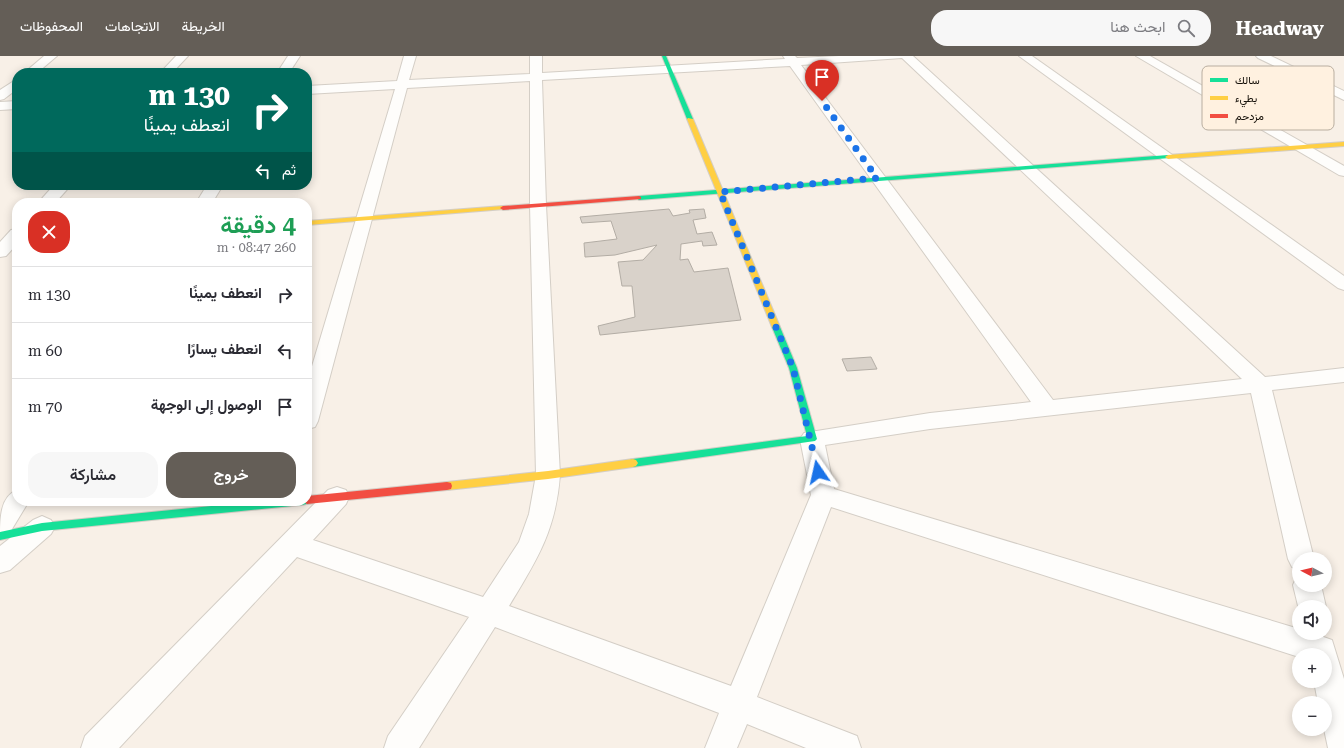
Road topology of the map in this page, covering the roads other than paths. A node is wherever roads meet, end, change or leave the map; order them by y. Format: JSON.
{"nodes":[{"id":1,"x":51,"y":56,"type":"edge"},
{"id":2,"x":182,"y":56,"type":"edge"},
{"id":3,"x":294,"y":56,"type":"edge"},
{"id":4,"x":410,"y":56,"type":"edge"},
{"id":5,"x":536,"y":56,"type":"edge"},
{"id":6,"x":664,"y":56,"type":"edge"},
{"id":7,"x":898,"y":56,"type":"edge"},
{"id":8,"x":906,"y":56,"type":"edge"},
{"id":9,"x":1025,"y":56,"type":"edge"},
{"id":10,"x":1142,"y":56,"type":"edge"},
{"id":11,"x":1262,"y":56,"type":"edge"},
{"id":12,"x":792,"y":59,"type":"edge"},
{"id":13,"x":1282,"y":66,"type":"edge"},
{"id":14,"x":36,"y":68,"type":"edge"},
{"id":15,"x":171,"y":68,"type":"edge"},
{"id":16,"x":286,"y":68,"type":"edge"},
{"id":17,"x":670,"y":69,"type":"junction"},
{"id":18,"x":537,"y":76,"type":"junction"},
{"id":19,"x":402,"y":83,"type":"junction"},
{"id":20,"x":12,"y":87,"type":"edge"},
{"id":21,"x":312,"y":90,"type":"edge"},
{"id":22,"x":1202,"y":90,"type":"edge"},
{"id":23,"x":1334,"y":91,"type":"edge"},
{"id":24,"x":0,"y":96,"type":"edge"},
{"id":25,"x":1344,"y":96,"type":"edge"},
{"id":26,"x":0,"y":106,"type":"edge"},
{"id":27,"x":12,"y":106,"type":"edge"},
{"id":28,"x":1271,"y":130,"type":"edge"},
{"id":29,"x":1344,"y":144,"type":"edge"},
{"id":30,"x":1301,"y":147,"type":"junction"},
{"id":31,"x":1168,"y":158,"type":"junction"},
{"id":32,"x":1026,"y":167,"type":"junction"},
{"id":33,"x":1344,"y":172,"type":"edge"},
{"id":34,"x":877,"y":178,"type":"junction"},
{"id":35,"x":58,"y":190,"type":"edge"},
{"id":36,"x":720,"y":192,"type":"junction"},
{"id":37,"x":51,"y":198,"type":"edge"},
{"id":38,"x":538,"y":205,"type":"junction"},
{"id":39,"x":365,"y":218,"type":"junction"},
{"id":40,"x":312,"y":223,"type":"edge"},
{"id":41,"x":1344,"y":284,"type":"edge"},
{"id":42,"x":1344,"y":376,"type":"edge"},
{"id":43,"x":1260,"y":384,"type":"junction"},
{"id":44,"x":312,"y":404,"type":"edge"},
{"id":45,"x":1048,"y":409,"type":"junction"},
{"id":46,"x":812,"y":439,"type":"junction"},
{"id":47,"x":548,"y":475,"type":"junction"},
{"id":48,"x":823,"y":495,"type":"junction"},
{"id":49,"x":337,"y":497,"type":"junction"},
{"id":50,"x":312,"y":499,"type":"edge"},
{"id":51,"x":13,"y":506,"type":"edge"},
{"id":52,"x":246,"y":506,"type":"edge"},
{"id":53,"x":0,"y":527,"type":"edge"},
{"id":54,"x":42,"y":527,"type":"junction"},
{"id":55,"x":0,"y":536,"type":"edge"},
{"id":56,"x":292,"y":544,"type":"junction"},
{"id":57,"x":1299,"y":552,"type":"edge"},
{"id":58,"x":0,"y":562,"type":"edge"},
{"id":59,"x":491,"y":612,"type":"junction"},
{"id":60,"x":1316,"y":648,"type":"edge"},
{"id":61,"x":1331,"y":688,"type":"edge"},
{"id":62,"x":737,"y":704,"type":"junction"},
{"id":63,"x":97,"y":748,"type":"edge"},
{"id":64,"x":400,"y":748,"type":"edge"},
{"id":65,"x":721,"y":748,"type":"edge"},
{"id":66,"x":845,"y":748,"type":"edge"},
{"id":67,"x":1344,"y":748,"type":"edge"}],
"edges":[{"from":1,"to":14,"type":"street"},
{"from":2,"to":15,"type":"street"},
{"from":3,"to":16,"type":"street"},
{"from":4,"to":19,"type":"street"},
{"from":5,"to":18,"type":"street"},
{"from":6,"to":17,"type":"street"},
{"from":7,"to":12,"type":"street"},
{"from":8,"to":32,"type":"street"},
{"from":9,"to":31,"type":"street"},
{"from":10,"to":22,"type":"street"},
{"from":11,"to":13,"type":"street"},
{"from":12,"to":17,"type":"street"},
{"from":12,"to":34,"type":"street"},
{"from":17,"to":18,"type":"street"},
{"from":17,"to":36,"type":"street"},
{"from":18,"to":19,"type":"street"},
{"from":18,"to":38,"type":"street"},
{"from":19,"to":21,"type":"street"},
{"from":19,"to":39,"type":"street"},
{"from":20,"to":24,"type":"street"},
{"from":23,"to":25,"type":"street"},
{"from":26,"to":27,"type":"street"},
{"from":28,"to":30,"type":"street"},
{"from":29,"to":30,"type":"street"},
{"from":30,"to":31,"type":"street"},
{"from":30,"to":33,"type":"street"},
{"from":31,"to":32,"type":"street"},
{"from":31,"to":41,"type":"street"},
{"from":32,"to":34,"type":"street"},
{"from":32,"to":43,"type":"street"},
{"from":34,"to":36,"type":"street"},
{"from":34,"to":45,"type":"street"},
{"from":35,"to":37,"type":"street"},
{"from":36,"to":38,"type":"street"},
{"from":36,"to":46,"type":"street"},
{"from":38,"to":39,"type":"street"},
{"from":38,"to":47,"type":"street"},
{"from":39,"to":40,"type":"street"},
{"from":39,"to":44,"type":"street"},
{"from":42,"to":43,"type":"street"},
{"from":43,"to":45,"type":"street"},
{"from":43,"to":57,"type":"street"},
{"from":45,"to":46,"type":"street"},
{"from":46,"to":47,"type":"street"},
{"from":46,"to":48,"type":"street"},
{"from":47,"to":49,"type":"street"},
{"from":47,"to":59,"type":"street"},
{"from":48,"to":60,"type":"street"},
{"from":48,"to":62,"type":"street"},
{"from":49,"to":50,"type":"street"},
{"from":49,"to":56,"type":"street"},
{"from":51,"to":53,"type":"street"},
{"from":52,"to":54,"type":"street"},
{"from":54,"to":55,"type":"street"},
{"from":54,"to":58,"type":"street"},
{"from":56,"to":59,"type":"street"},
{"from":56,"to":63,"type":"street"},
{"from":59,"to":62,"type":"street"},
{"from":59,"to":64,"type":"street"},
{"from":61,"to":67,"type":"street"},
{"from":62,"to":65,"type":"street"},
{"from":62,"to":66,"type":"street"}]}
